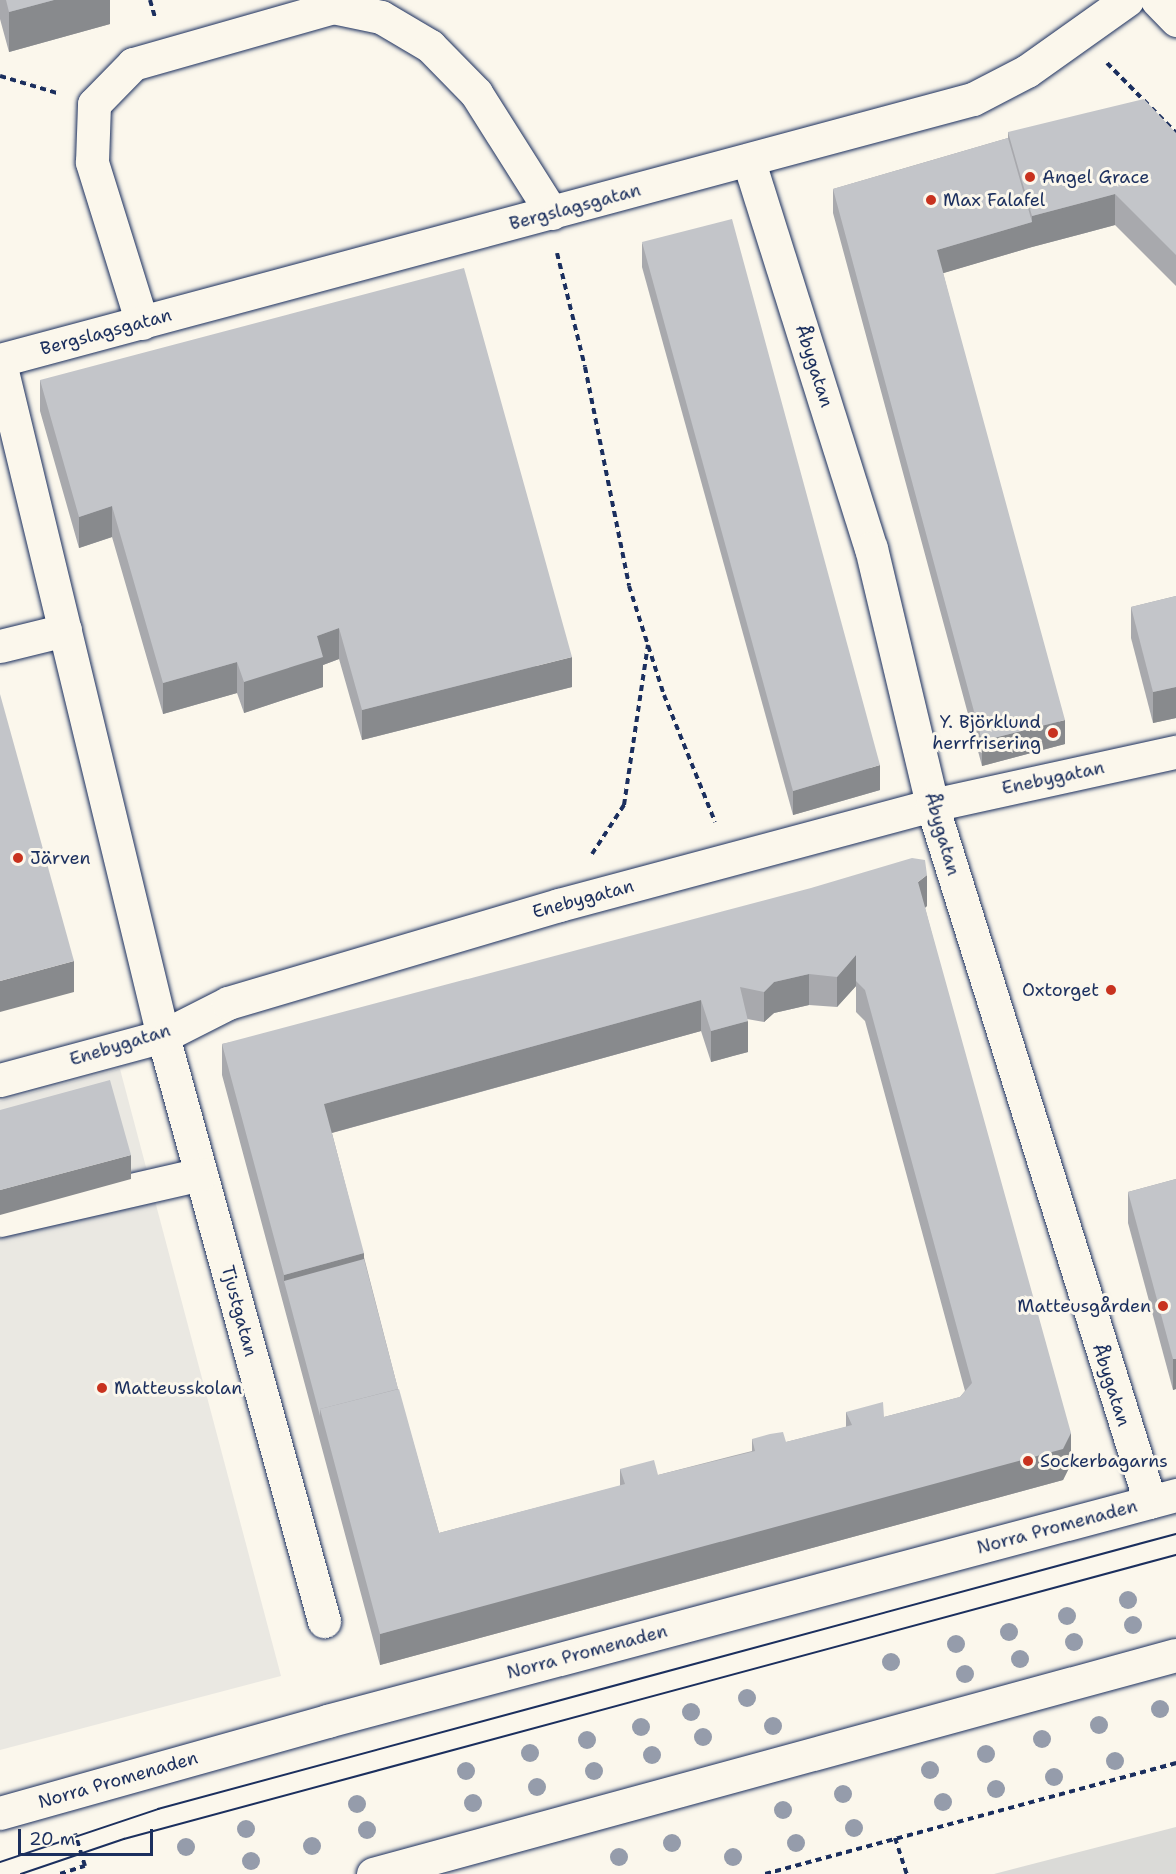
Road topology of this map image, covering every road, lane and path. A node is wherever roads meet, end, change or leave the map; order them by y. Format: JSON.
{"nodes":[{"id":1,"x":1126,"y":0,"type":"edge"},
{"id":2,"x":1157,"y":0,"type":"edge"},
{"id":3,"x":1176,"y":21,"type":"edge"},
{"id":4,"x":1080,"y":35,"type":"junction"},
{"id":5,"x":0,"y":76,"type":"edge"},
{"id":6,"x":94,"y":104,"type":"junction"},
{"id":7,"x":1176,"y":133,"type":"edge"},
{"id":8,"x":749,"y":162,"type":"junction"},
{"id":9,"x":552,"y":213,"type":"junction"},
{"id":10,"x":142,"y":322,"type":"junction"},
{"id":11,"x":0,"y":362,"type":"edge"},
{"id":12,"x":65,"y":630,"type":"junction"},
{"id":13,"x":648,"y":641,"type":"junction"},
{"id":14,"x":0,"y":646,"type":"edge"},
{"id":15,"x":1176,"y":752,"type":"edge"},
{"id":16,"x":932,"y":805,"type":"junction"},
{"id":17,"x":726,"y":860,"type":"junction"},
{"id":18,"x":559,"y":905,"type":"junction"},
{"id":19,"x":163,"y":1036,"type":"junction"},
{"id":20,"x":0,"y":1080,"type":"edge"},
{"id":21,"x":201,"y":1174,"type":"junction"},
{"id":22,"x":0,"y":1220,"type":"edge"},
{"id":23,"x":1163,"y":1499,"type":"edge"},
{"id":24,"x":324,"y":1621,"type":"dead end"},
{"id":25,"x":1176,"y":1655,"type":"edge"},
{"id":26,"x":1176,"y":1763,"type":"edge"},
{"id":27,"x":0,"y":1813,"type":"edge"},
{"id":28,"x":73,"y":1826,"type":"dead end"},
{"id":29,"x":895,"y":1838,"type":"junction"},
{"id":30,"x":60,"y":1874,"type":"edge"},
{"id":31,"x":373,"y":1874,"type":"edge"},
{"id":32,"x":765,"y":1874,"type":"edge"},
{"id":33,"x":906,"y":1874,"type":"edge"}],
"edges":[{"from":1,"to":4,"type":"street","name":"Bergslagsgatan"},
{"from":2,"to":3,"type":"street"},
{"from":4,"to":7,"type":"path"},
{"from":4,"to":8,"type":"street","name":"Bergslagsgatan"},
{"from":5,"to":6,"type":"path"},
{"from":6,"to":9,"type":"street"},
{"from":6,"to":10,"type":"street"},
{"from":8,"to":9,"type":"street","name":"Bergslagsgatan"},
{"from":8,"to":16,"type":"street","name":"Åbygatan"},
{"from":9,"to":10,"type":"street","name":"Bergslagsgatan"},
{"from":9,"to":13,"type":"path"},
{"from":10,"to":11,"type":"street","name":"Bergslagsgatan"},
{"from":11,"to":12,"type":"street","name":"Tjustgatan"},
{"from":12,"to":14,"type":"street"},
{"from":12,"to":19,"type":"street","name":"Tjustgatan"},
{"from":13,"to":17,"type":"path"},
{"from":13,"to":18,"type":"path"},
{"from":15,"to":16,"type":"street","name":"Enebygatan"},
{"from":16,"to":17,"type":"street","name":"Enebygatan"},
{"from":16,"to":23,"type":"street","name":"Åbygatan"},
{"from":17,"to":18,"type":"street","name":"Enebygatan"},
{"from":18,"to":19,"type":"street","name":"Enebygatan"},
{"from":19,"to":20,"type":"street","name":"Enebygatan"},
{"from":19,"to":21,"type":"street","name":"Tjustgatan"},
{"from":21,"to":22,"type":"street"},
{"from":21,"to":24,"type":"street","name":"Tjustgatan"},
{"from":23,"to":27,"type":"street","name":"Norra Promenaden"},
{"from":25,"to":31,"type":"street"},
{"from":26,"to":29,"type":"path"},
{"from":28,"to":30,"type":"path"},
{"from":29,"to":32,"type":"path"},
{"from":29,"to":33,"type":"path"}]}
